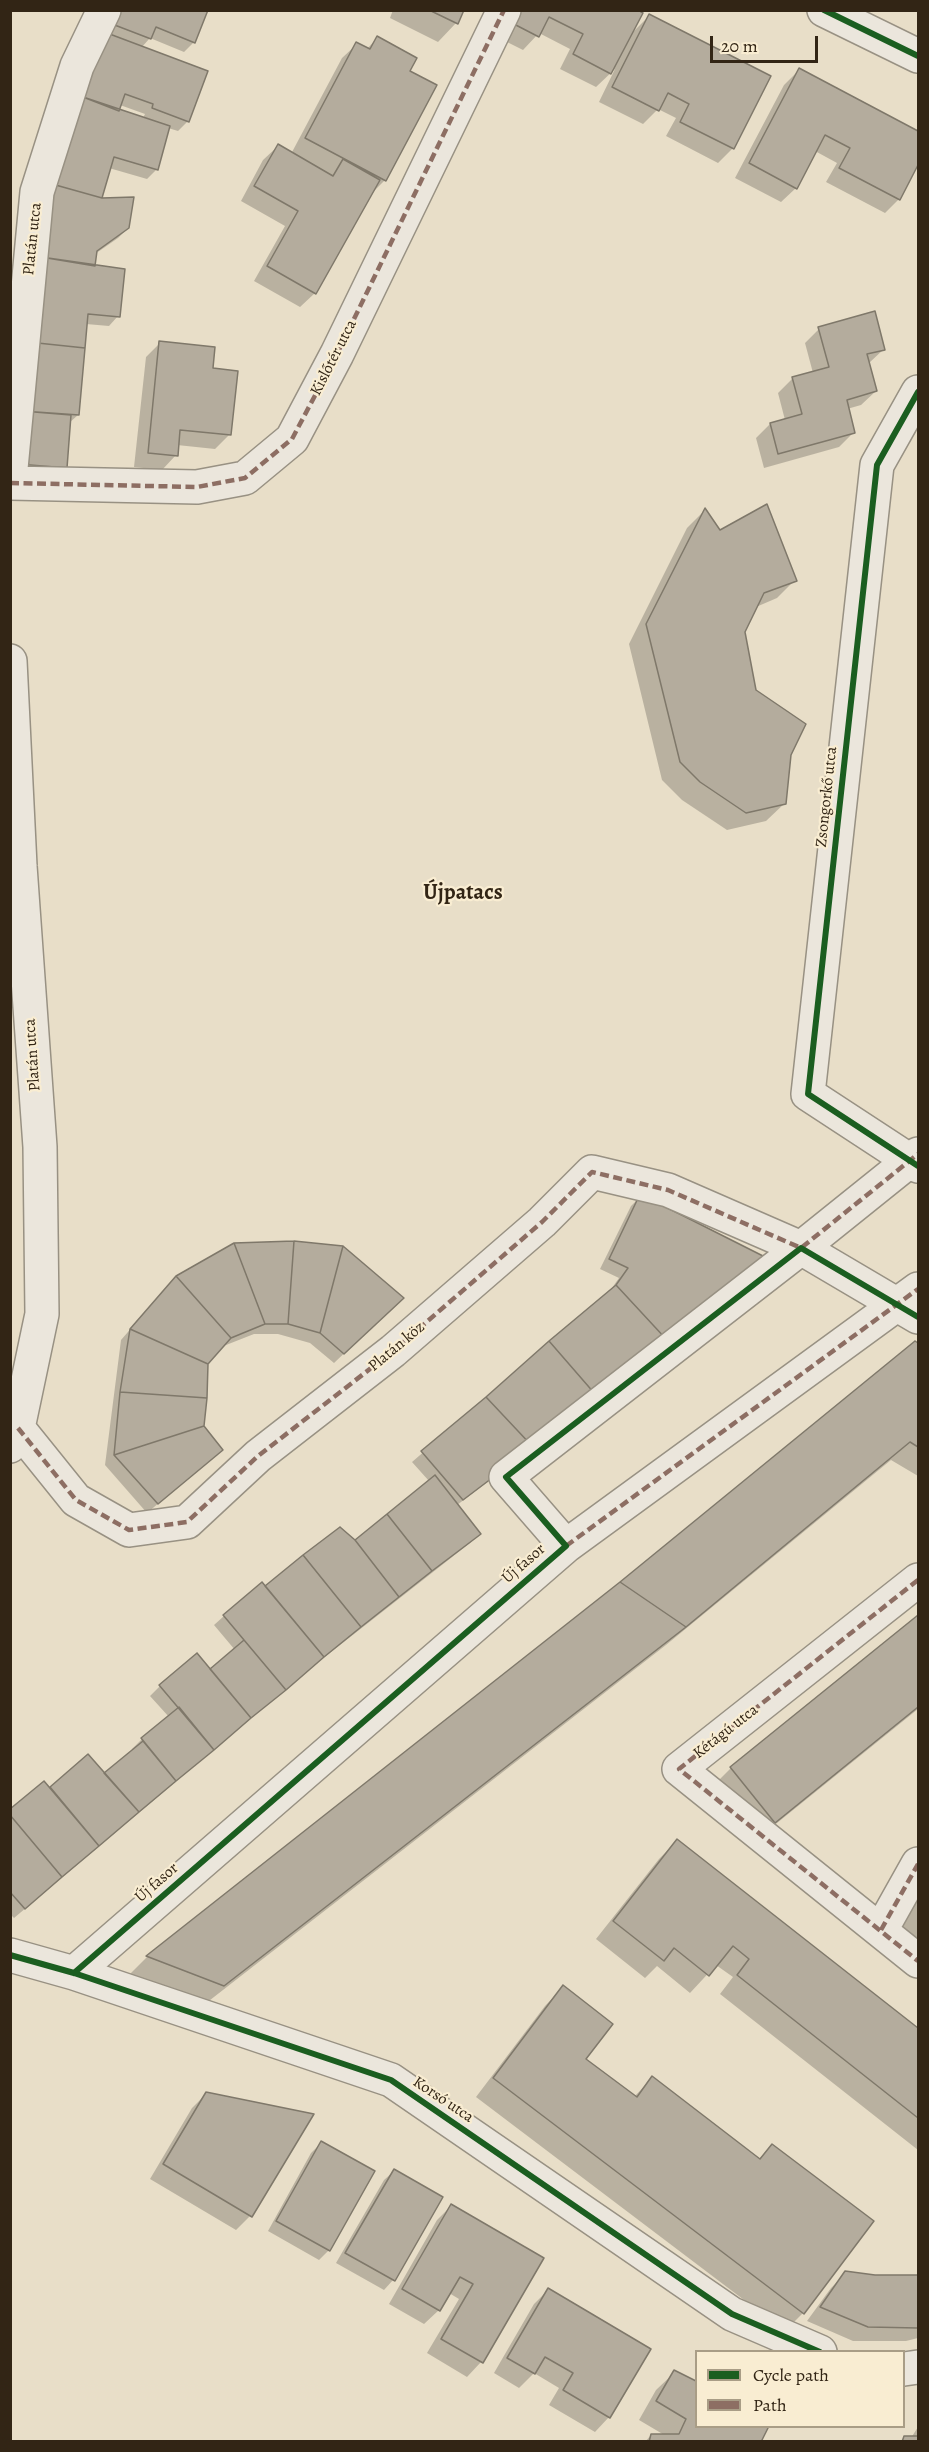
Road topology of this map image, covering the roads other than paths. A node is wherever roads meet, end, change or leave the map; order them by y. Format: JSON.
{"nodes":[{"id":1,"x":104,"y":10,"type":"edge"},
{"id":2,"x":504,"y":10,"type":"edge"},
{"id":3,"x":824,"y":10,"type":"edge"},
{"id":4,"x":918,"y":56,"type":"edge"},
{"id":5,"x":918,"y":392,"type":"edge"},
{"id":6,"x":10,"y":481,"type":"edge"},
{"id":7,"x":10,"y":661,"type":"edge"},
{"id":8,"x":916,"y":1160,"type":"edge"},
{"id":9,"x":801,"y":1248,"type":"junction"},
{"id":10,"x":911,"y":1303,"type":"edge"},
{"id":11,"x":14,"y":1437,"type":"edge"},
{"id":12,"x":566,"y":1546,"type":"junction"},
{"id":13,"x":918,"y":1580,"type":"edge"},
{"id":14,"x":918,"y":1864,"type":"edge"},
{"id":15,"x":881,"y":1930,"type":"junction"},
{"id":16,"x":10,"y":1955,"type":"edge"},
{"id":17,"x":918,"y":1961,"type":"edge"},
{"id":18,"x":74,"y":1973,"type":"junction"},
{"id":19,"x":815,"y":2350,"type":"edge"}],
"edges":[{"from":1,"to":6,"type":"street","name":"Platán utca"},
{"from":2,"to":6,"type":"street","name":"Kislőtér utca"},
{"from":3,"to":4,"type":"street"},
{"from":5,"to":8,"type":"street","name":"Zsongorkő utca"},
{"from":7,"to":11,"type":"street","name":"Platán utca"},
{"from":8,"to":9,"type":"street"},
{"from":9,"to":10,"type":"street","name":"Új fasor"},
{"from":9,"to":11,"type":"street","name":"Platán köz"},
{"from":9,"to":12,"type":"street","name":"Új fasor"},
{"from":10,"to":12,"type":"street","name":"Új fasor"},
{"from":12,"to":18,"type":"street","name":"Új fasor"},
{"from":13,"to":15,"type":"street","name":"Kétágú utca"},
{"from":14,"to":15,"type":"street"},
{"from":15,"to":17,"type":"street","name":"Kétágú utca"},
{"from":16,"to":18,"type":"street","name":"Korsó utca"},
{"from":18,"to":19,"type":"street","name":"Korsó utca"}]}
